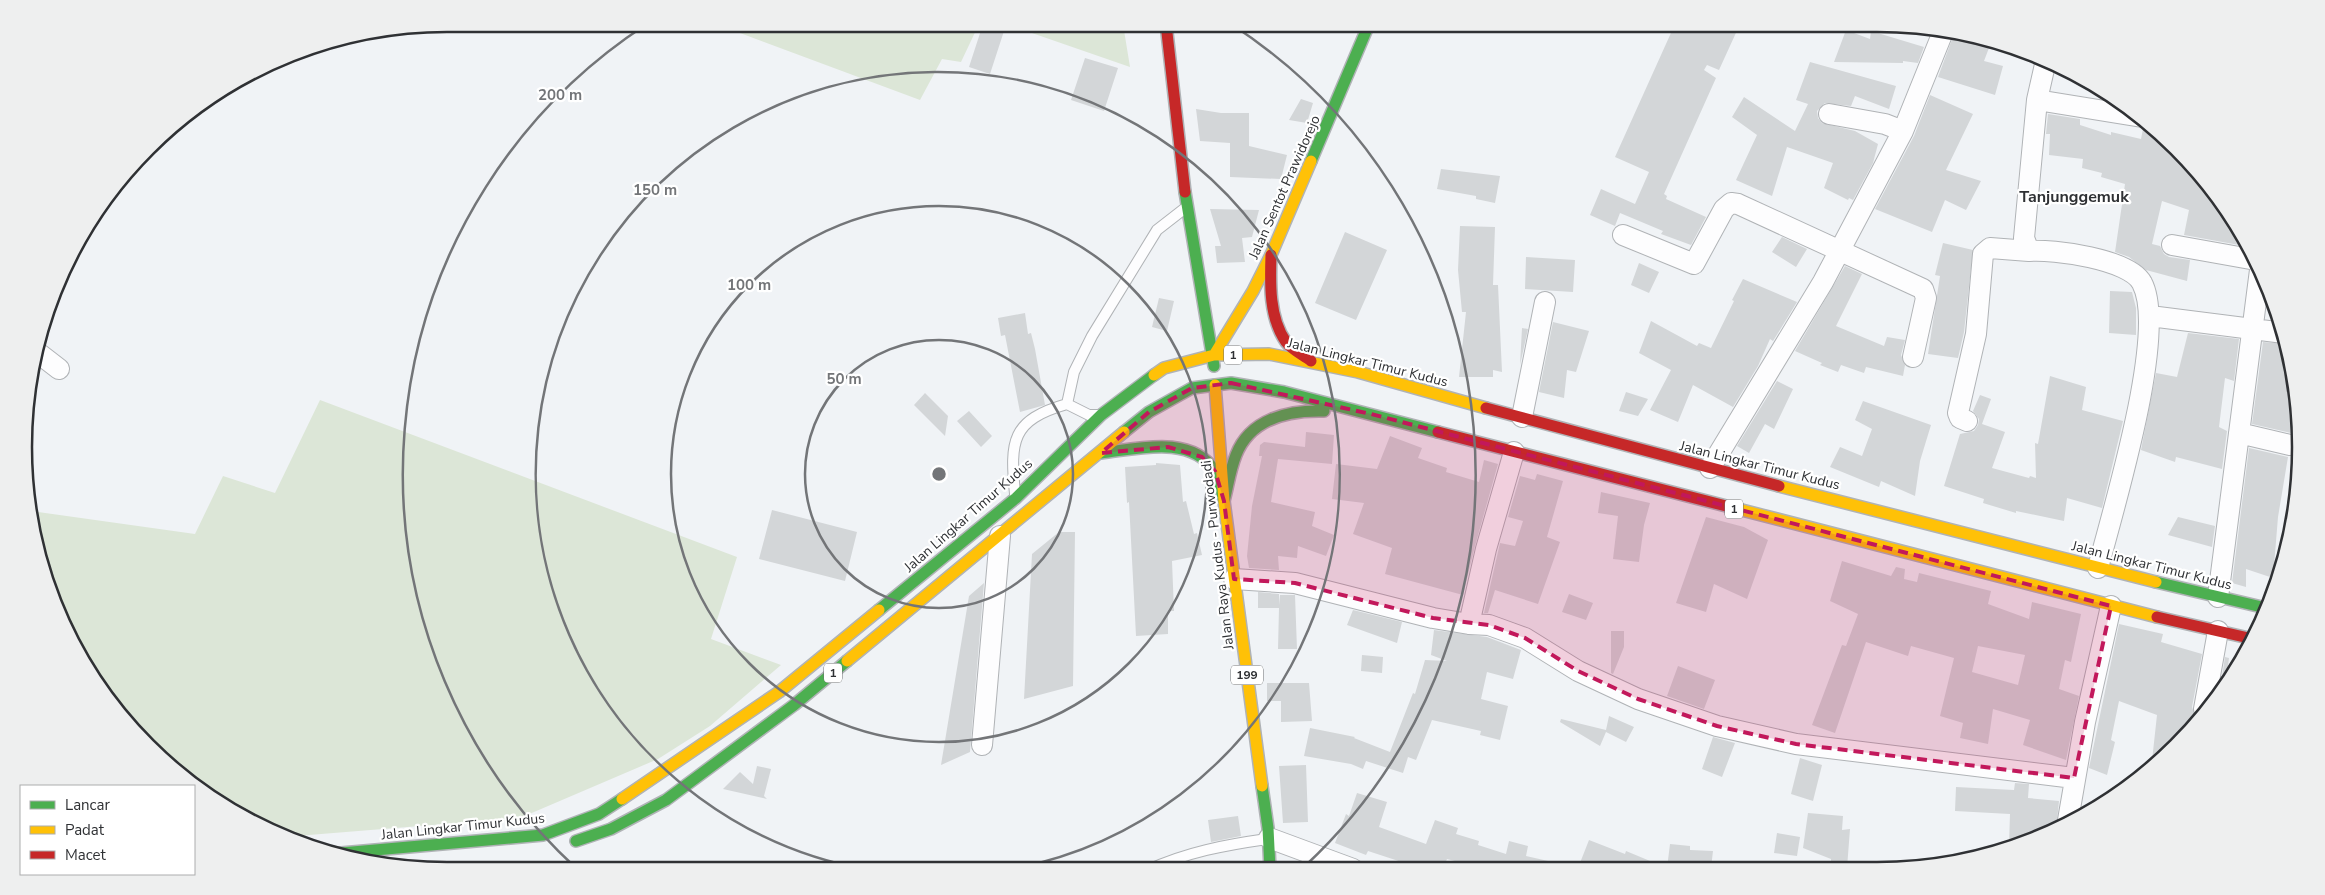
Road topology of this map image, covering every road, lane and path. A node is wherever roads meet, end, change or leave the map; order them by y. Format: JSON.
{"nodes":[{"id":1,"x":1167,"y":32,"type":"edge"},
{"id":2,"x":1366,"y":32,"type":"edge"},
{"id":3,"x":1941,"y":37,"type":"edge"},
{"id":4,"x":2044,"y":68,"type":"edge"},
{"id":5,"x":2038,"y":100,"type":"junction"},
{"id":6,"x":1829,"y":114,"type":"dead end"},
{"id":7,"x":2125,"y":114,"type":"edge"},
{"id":8,"x":1903,"y":131,"type":"junction"},
{"id":9,"x":1184,"y":209,"type":"junction"},
{"id":10,"x":1623,"y":235,"type":"dead end"},
{"id":11,"x":2172,"y":245,"type":"dead end"},
{"id":12,"x":1840,"y":251,"type":"junction"},
{"id":13,"x":2029,"y":251,"type":"junction"},
{"id":14,"x":1271,"y":254,"type":"junction"},
{"id":15,"x":2247,"y":258,"type":"edge"},
{"id":16,"x":2258,"y":283,"type":"edge"},
{"id":17,"x":1545,"y":302,"type":"dead end"},
{"id":18,"x":2150,"y":316,"type":"junction"},
{"id":19,"x":2252,"y":329,"type":"junction"},
{"id":20,"x":2275,"y":331,"type":"edge"},
{"id":21,"x":1214,"y":355,"type":"junction"},
{"id":22,"x":43,"y":357,"type":"edge"},
{"id":23,"x":1913,"y":357,"type":"dead end"},
{"id":24,"x":1311,"y":361,"type":"junction"},
{"id":25,"x":59,"y":370,"type":"dead end"},
{"id":26,"x":1215,"y":385,"type":"junction"},
{"id":27,"x":1067,"y":404,"type":"junction"},
{"id":28,"x":1101,"y":414,"type":"junction"},
{"id":29,"x":1371,"y":414,"type":"junction"},
{"id":30,"x":1522,"y":418,"type":"junction"},
{"id":31,"x":1967,"y":421,"type":"dead end"},
{"id":32,"x":2239,"y":433,"type":"junction"},
{"id":33,"x":2290,"y":445,"type":"dead end"},
{"id":34,"x":1514,"y":452,"type":"junction"},
{"id":35,"x":1100,"y":453,"type":"junction"},
{"id":36,"x":1710,"y":468,"type":"junction"},
{"id":37,"x":1016,"y":498,"type":"junction"},
{"id":38,"x":1224,"y":501,"type":"junction"},
{"id":39,"x":1000,"y":536,"type":"junction"},
{"id":40,"x":2098,"y":568,"type":"junction"},
{"id":41,"x":1234,"y":579,"type":"junction"},
{"id":42,"x":2218,"y":597,"type":"junction"},
{"id":43,"x":2111,"y":606,"type":"junction"},
{"id":44,"x":2261,"y":607,"type":"edge"},
{"id":45,"x":1469,"y":624,"type":"junction"},
{"id":46,"x":2218,"y":631,"type":"junction"},
{"id":47,"x":2246,"y":638,"type":"edge"},
{"id":48,"x":2205,"y":702,"type":"edge"},
{"id":49,"x":982,"y":745,"type":"dead end"},
{"id":50,"x":2074,"y":778,"type":"junction"},
{"id":51,"x":2068,"y":816,"type":"edge"},
{"id":52,"x":566,"y":844,"type":"dead end"},
{"id":53,"x":1269,"y":844,"type":"junction"},
{"id":54,"x":355,"y":852,"type":"edge"},
{"id":55,"x":1166,"y":862,"type":"edge"},
{"id":56,"x":1270,"y":862,"type":"edge"},
{"id":57,"x":1329,"y":862,"type":"edge"}],
"edges":[{"from":1,"to":9,"type":"main road","name":"Jalan Raya Kudus - Purwodadi"},
{"from":2,"to":14,"type":"main road","name":"Jalan Sentot Prawidorejo"},
{"from":3,"to":8,"type":"street"},
{"from":4,"to":5,"type":"street"},
{"from":5,"to":7,"type":"street"},
{"from":5,"to":13,"type":"street"},
{"from":6,"to":8,"type":"street"},
{"from":8,"to":12,"type":"street"},
{"from":9,"to":21,"type":"main road","name":"Jalan Raya Kudus - Purwodadi"},
{"from":9,"to":27,"type":"lane"},
{"from":10,"to":12,"type":"street"},
{"from":11,"to":15,"type":"street"},
{"from":12,"to":23,"type":"street"},
{"from":12,"to":36,"type":"street"},
{"from":13,"to":18,"type":"street"},
{"from":13,"to":31,"type":"street"},
{"from":14,"to":21,"type":"main road","name":"Jalan Sentot Prawidorejo"},
{"from":14,"to":24,"type":"main road"},
{"from":16,"to":19,"type":"street"},
{"from":17,"to":30,"type":"street"},
{"from":18,"to":19,"type":"street"},
{"from":18,"to":40,"type":"street"},
{"from":19,"to":20,"type":"street"},
{"from":19,"to":32,"type":"street"},
{"from":21,"to":24,"type":"main road","name":"Jalan Lingkar Timur Kudus","number":"1"},
{"from":21,"to":26,"type":"main road","name":"Jalan Raya Kudus - Purwodadi"},
{"from":21,"to":28,"type":"main road","name":"Jalan Lingkar Timur Kudus","number":"1"},
{"from":22,"to":25,"type":"street"},
{"from":24,"to":30,"type":"main road","name":"Jalan Lingkar Timur Kudus","number":"1"},
{"from":26,"to":29,"type":"main road","number":"1"},
{"from":26,"to":35,"type":"main road","number":"1"},
{"from":26,"to":38,"type":"main road","name":"Jalan Raya Kudus - Purwodadi","number":"199"},
{"from":27,"to":28,"type":"lane"},
{"from":27,"to":37,"type":"lane"},
{"from":28,"to":37,"type":"main road","name":"Jalan Lingkar Timur Kudus","number":"1"},
{"from":29,"to":34,"type":"main road","number":"1"},
{"from":29,"to":38,"type":"main road"},
{"from":30,"to":36,"type":"main road","name":"Jalan Lingkar Timur Kudus","number":"1"},
{"from":32,"to":33,"type":"street"},
{"from":32,"to":42,"type":"street"},
{"from":34,"to":43,"type":"main road","number":"1"},
{"from":34,"to":45,"type":"street"},
{"from":35,"to":38,"type":"main road"},
{"from":35,"to":39,"type":"main road","number":"1"},
{"from":36,"to":40,"type":"main road","name":"Jalan Lingkar Timur Kudus","number":"1"},
{"from":37,"to":54,"type":"main road","name":"Jalan Lingkar Timur Kudus","number":"1"},
{"from":38,"to":41,"type":"main road","name":"Jalan Raya Kudus - Purwodadi","number":"199"},
{"from":39,"to":49,"type":"street"},
{"from":39,"to":52,"type":"main road","number":"1"},
{"from":40,"to":42,"type":"main road","name":"Jalan Lingkar Timur Kudus","number":"1"},
{"from":41,"to":45,"type":"street"},
{"from":41,"to":53,"type":"main road","name":"Jalan Raya Kudus - Purwodadi","number":"199"},
{"from":42,"to":44,"type":"main road","name":"Jalan Lingkar Timur Kudus","number":"1"},
{"from":43,"to":46,"type":"main road","number":"1"},
{"from":43,"to":50,"type":"street"},
{"from":45,"to":50,"type":"street"},
{"from":46,"to":47,"type":"main road","number":"1"},
{"from":46,"to":48,"type":"street"},
{"from":50,"to":51,"type":"street"},
{"from":53,"to":55,"type":"lane"},
{"from":53,"to":56,"type":"main road","name":"Jalan Raya Kudus - Purwodadi","number":"199"},
{"from":53,"to":57,"type":"street"}]}
